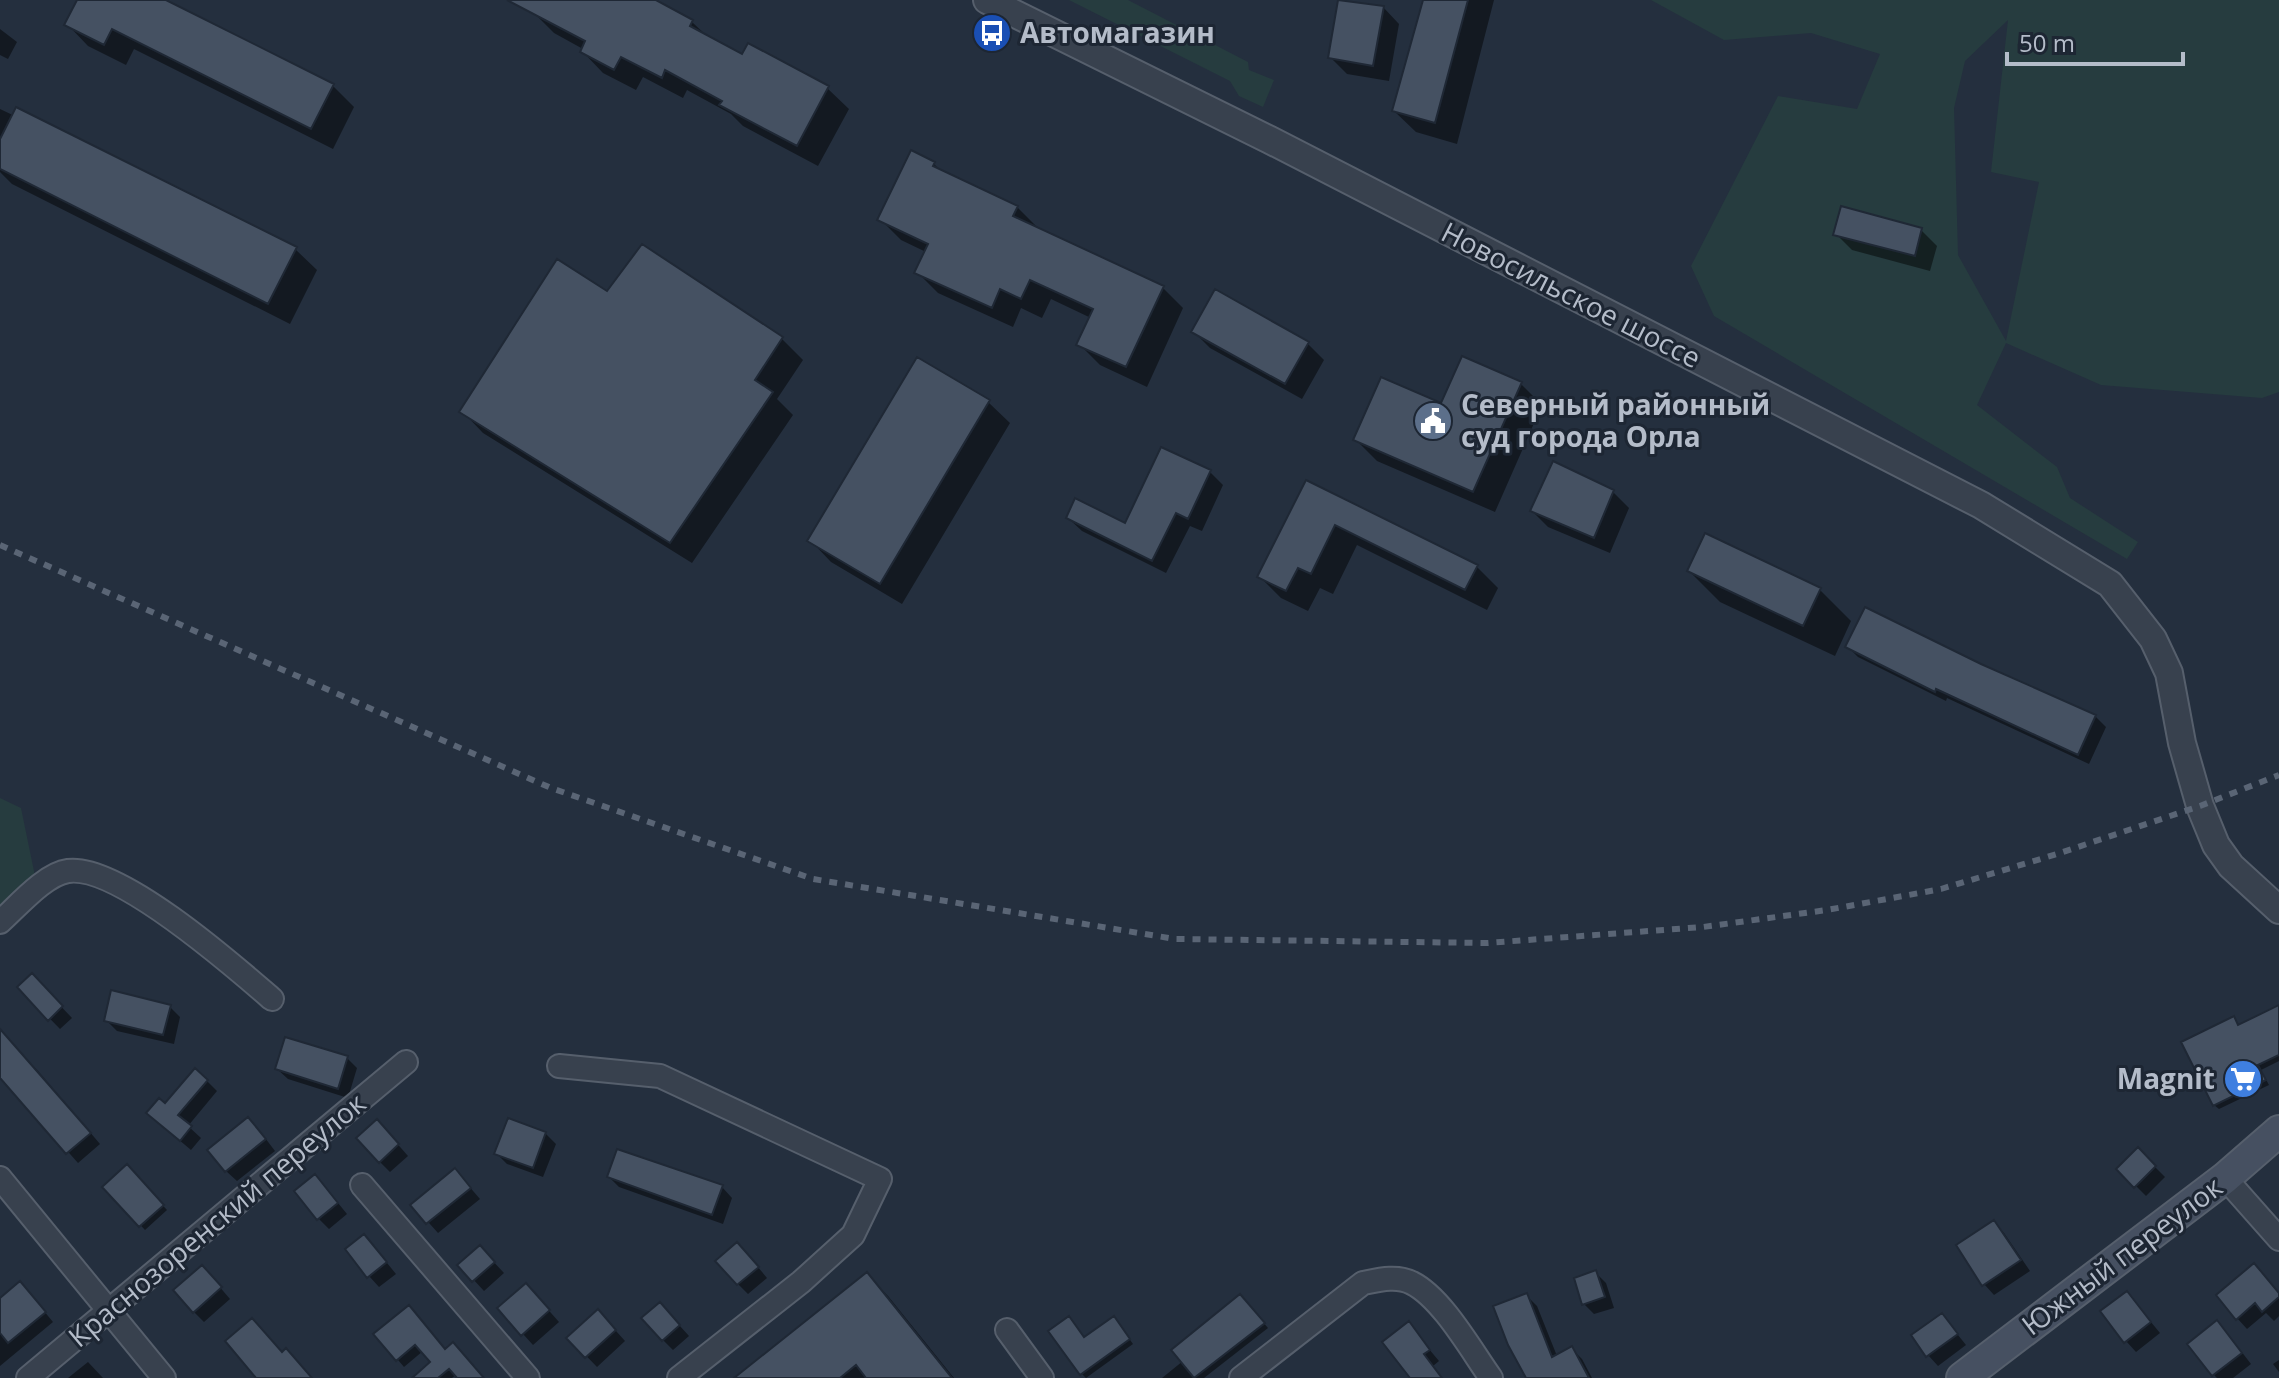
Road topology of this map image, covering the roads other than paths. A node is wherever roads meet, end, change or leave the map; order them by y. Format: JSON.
{"nodes":[{"id":1,"x":987,"y":0,"type":"edge"},
{"id":2,"x":2279,"y":910,"type":"edge"},
{"id":3,"x":0,"y":922,"type":"edge"},
{"id":4,"x":272,"y":999,"type":"dead end"},
{"id":5,"x":406,"y":1062,"type":"dead end"},
{"id":6,"x":559,"y":1066,"type":"dead end"},
{"id":7,"x":2279,"y":1131,"type":"edge"},
{"id":8,"x":0,"y":1178,"type":"edge"},
{"id":9,"x":2225,"y":1178,"type":"junction"},
{"id":10,"x":362,"y":1185,"type":"dead end"},
{"id":11,"x":2279,"y":1239,"type":"edge"},
{"id":12,"x":107,"y":1310,"type":"junction"},
{"id":13,"x":1007,"y":1330,"type":"dead end"},
{"id":14,"x":28,"y":1378,"type":"edge"},
{"id":15,"x":164,"y":1378,"type":"edge"},
{"id":16,"x":528,"y":1378,"type":"edge"},
{"id":17,"x":679,"y":1378,"type":"edge"},
{"id":18,"x":1042,"y":1378,"type":"edge"},
{"id":19,"x":1241,"y":1378,"type":"edge"},
{"id":20,"x":1491,"y":1378,"type":"edge"},
{"id":21,"x":1962,"y":1378,"type":"edge"}],
"edges":[{"from":1,"to":2,"type":"street","name":"Новосильское шоссе"},
{"from":3,"to":4,"type":"street"},
{"from":5,"to":12,"type":"street","name":"Краснозоренский переулок"},
{"from":6,"to":17,"type":"street"},
{"from":7,"to":9,"type":"main road","name":"Южный переулок"},
{"from":8,"to":12,"type":"street"},
{"from":9,"to":11,"type":"street"},
{"from":9,"to":21,"type":"main road","name":"Южный переулок"},
{"from":10,"to":16,"type":"street"},
{"from":12,"to":14,"type":"street","name":"Краснозоренский переулок"},
{"from":12,"to":15,"type":"street"},
{"from":13,"to":18,"type":"street"},
{"from":19,"to":20,"type":"street"}]}
